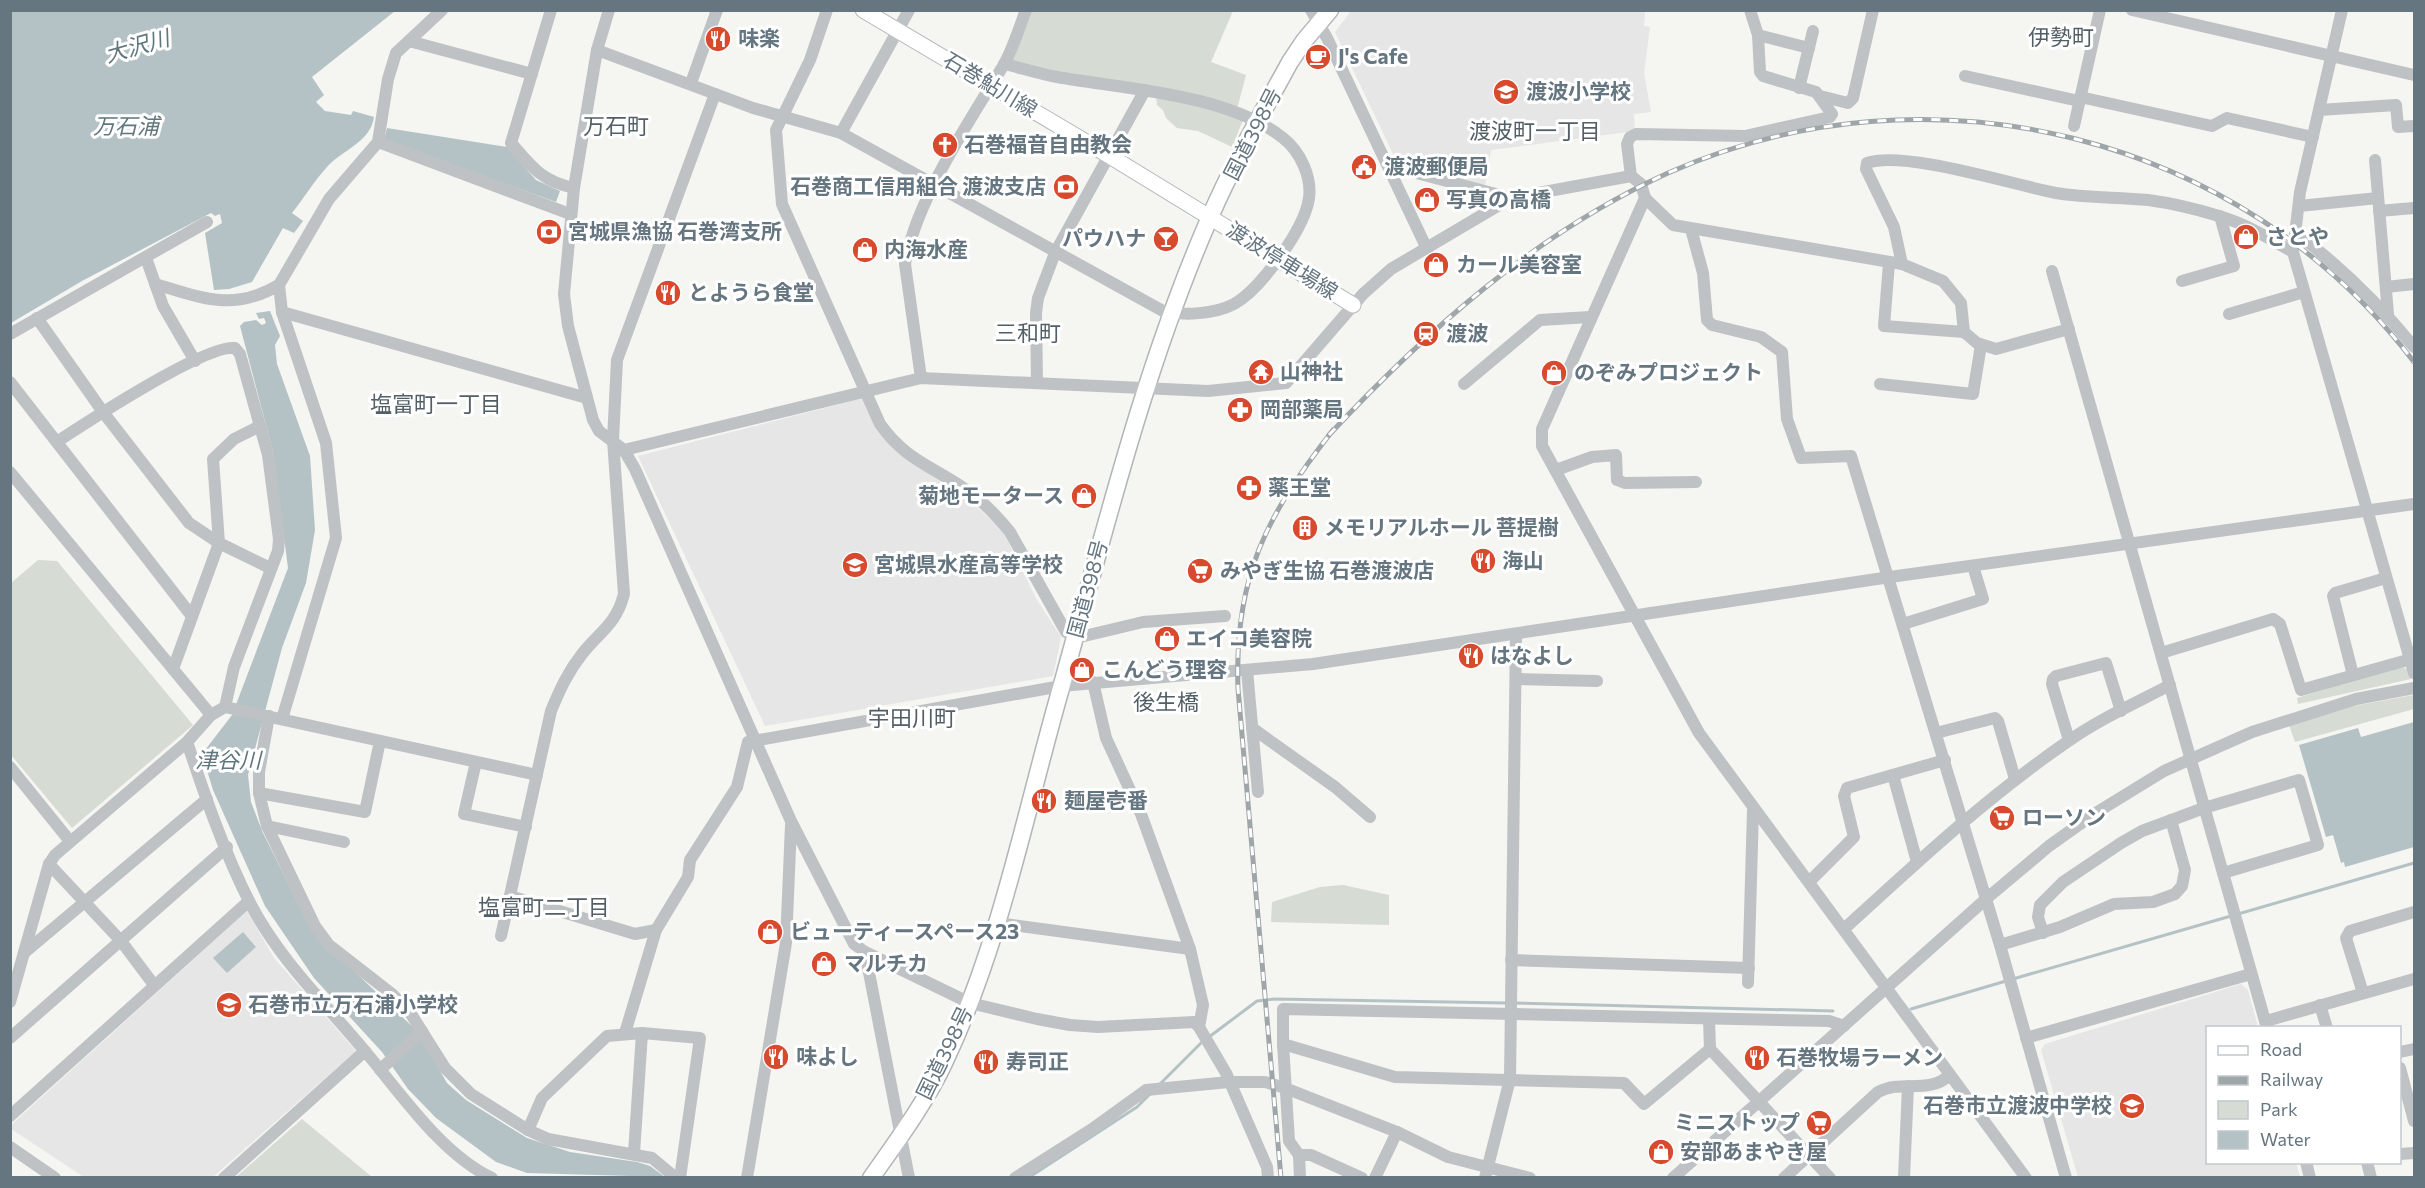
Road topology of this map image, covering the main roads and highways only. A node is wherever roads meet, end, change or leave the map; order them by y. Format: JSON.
{"nodes":[{"id":1,"x":863,"y":10,"type":"edge"},
{"id":2,"x":1319,"y":14,"type":"edge"},
{"id":3,"x":1210,"y":217,"type":"junction"},
{"id":4,"x":1353,"y":305,"type":"road end"},
{"id":5,"x":871,"y":1178,"type":"edge"}],
"edges":[{"from":1,"to":3,"type":"main road","name":"石巻鮎川線"},
{"from":2,"to":3,"type":"highway","name":"国道398号"},
{"from":3,"to":4,"type":"main road","name":"渡波停車場線"},
{"from":3,"to":5,"type":"highway","name":"国道398号"}]}
